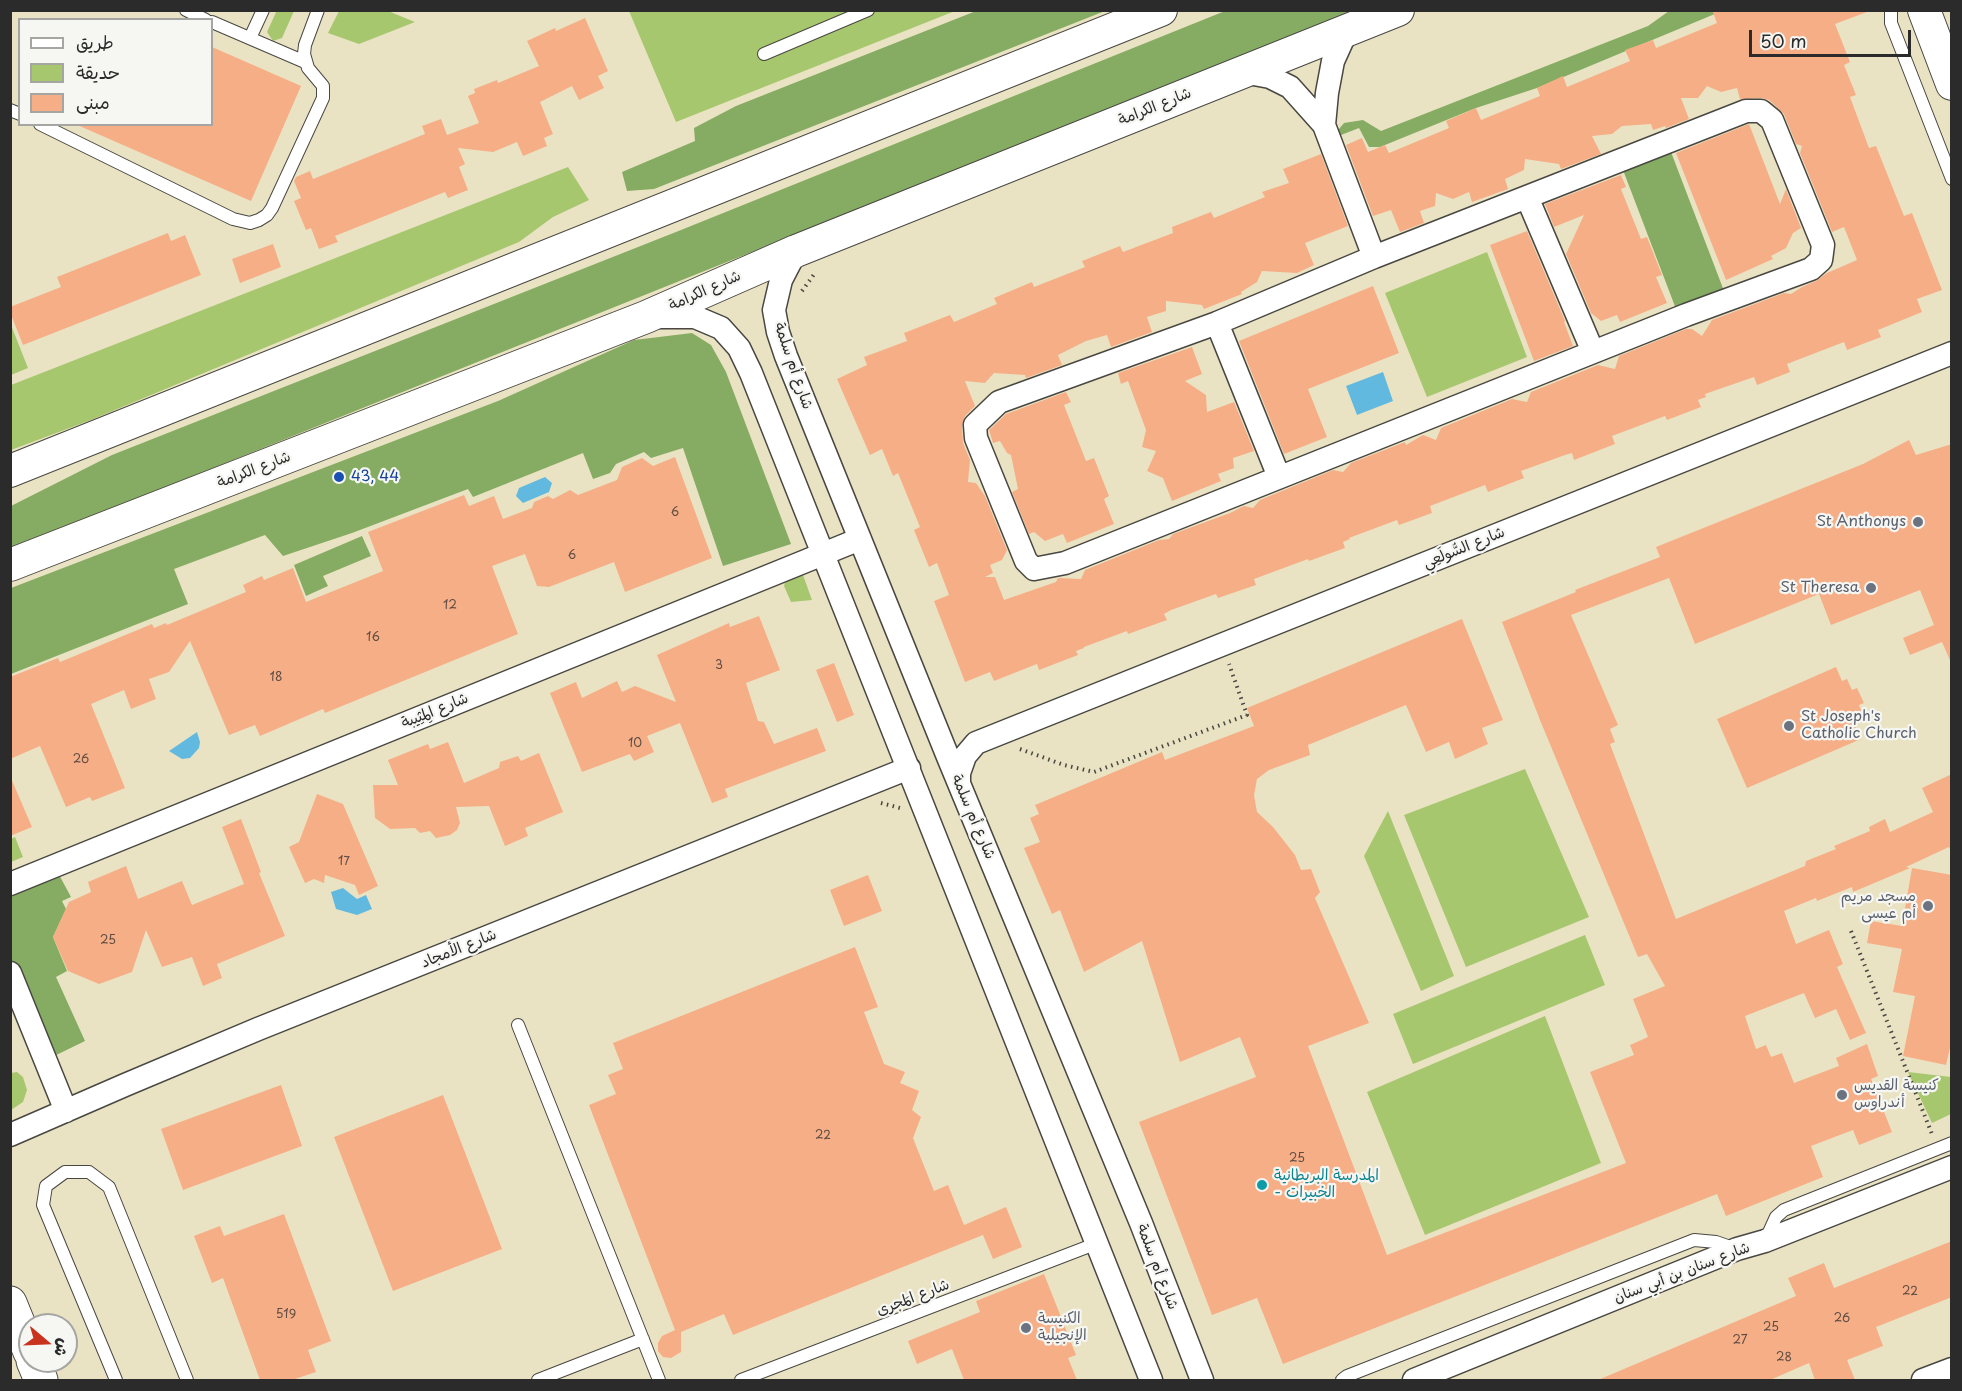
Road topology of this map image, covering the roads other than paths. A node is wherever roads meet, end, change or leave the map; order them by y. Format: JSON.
{"nodes":[{"id":1,"x":186,"y":10,"type":"edge"},
{"id":2,"x":263,"y":10,"type":"edge"},
{"id":3,"x":318,"y":10,"type":"edge"},
{"id":4,"x":868,"y":10,"type":"edge"},
{"id":5,"x":1161,"y":10,"type":"edge"},
{"id":6,"x":1398,"y":10,"type":"edge"},
{"id":7,"x":1891,"y":10,"type":"edge"},
{"id":8,"x":1924,"y":10,"type":"edge"},
{"id":9,"x":202,"y":18,"type":"edge"},
{"id":10,"x":213,"y":22,"type":"edge"},
{"id":11,"x":1347,"y":30,"type":"junction"},
{"id":12,"x":250,"y":39,"type":"junction"},
{"id":13,"x":764,"y":54,"type":"dead end"},
{"id":14,"x":305,"y":62,"type":"junction"},
{"id":15,"x":1243,"y":72,"type":"junction"},
{"id":16,"x":1952,"y":84,"type":"edge"},
{"id":17,"x":1324,"y":124,"type":"junction"},
{"id":18,"x":44,"y":126,"type":"edge"},
{"id":19,"x":1952,"y":179,"type":"edge"},
{"id":20,"x":1527,"y":197,"type":"junction"},
{"id":21,"x":796,"y":251,"type":"junction"},
{"id":22,"x":1374,"y":256,"type":"junction"},
{"id":23,"x":646,"y":316,"type":"junction"},
{"id":24,"x":1217,"y":323,"type":"junction"},
{"id":25,"x":1593,"y":352,"type":"junction"},
{"id":26,"x":1952,"y":353,"type":"edge"},
{"id":27,"x":10,"y":471,"type":"edge"},
{"id":28,"x":1278,"y":477,"type":"junction"},
{"id":29,"x":860,"y":539,"type":"junction"},
{"id":30,"x":823,"y":554,"type":"junction"},
{"id":31,"x":10,"y":565,"type":"edge"},
{"id":32,"x":935,"y":724,"type":"junction"},
{"id":33,"x":976,"y":743,"type":"junction"},
{"id":34,"x":909,"y":768,"type":"junction"},
{"id":35,"x":959,"y":782,"type":"junction"},
{"id":36,"x":10,"y":884,"type":"edge"},
{"id":37,"x":10,"y":974,"type":"edge"},
{"id":38,"x":518,"y":1024,"type":"dead end"},
{"id":39,"x":66,"y":1111,"type":"junction"},
{"id":40,"x":10,"y":1135,"type":"edge"},
{"id":41,"x":1952,"y":1143,"type":"edge"},
{"id":42,"x":1952,"y":1167,"type":"edge"},
{"id":43,"x":1765,"y":1241,"type":"junction"},
{"id":44,"x":1095,"y":1244,"type":"junction"},
{"id":45,"x":1737,"y":1249,"type":"junction"},
{"id":46,"x":10,"y":1303,"type":"edge"},
{"id":47,"x":18,"y":1323,"type":"edge"},
{"id":48,"x":643,"y":1339,"type":"junction"},
{"id":49,"x":1952,"y":1369,"type":"edge"},
{"id":50,"x":116,"y":1380,"type":"edge"},
{"id":51,"x":187,"y":1380,"type":"edge"},
{"id":52,"x":538,"y":1380,"type":"edge"},
{"id":53,"x":659,"y":1380,"type":"edge"},
{"id":54,"x":741,"y":1380,"type":"edge"},
{"id":55,"x":1151,"y":1380,"type":"edge"},
{"id":56,"x":1202,"y":1380,"type":"edge"},
{"id":57,"x":1342,"y":1380,"type":"edge"},
{"id":58,"x":1414,"y":1380,"type":"edge"},
{"id":59,"x":1923,"y":1380,"type":"edge"}],
"edges":[{"from":1,"to":9,"type":"lane"},
{"from":2,"to":12,"type":"lane"},
{"from":3,"to":14,"type":"lane"},
{"from":4,"to":13,"type":"lane"},
{"from":5,"to":27,"type":"main road"},
{"from":6,"to":11,"type":"main road","name":"شارع الكرامة"},
{"from":7,"to":19,"type":"lane"},
{"from":8,"to":16,"type":"main road"},
{"from":10,"to":12,"type":"lane"},
{"from":11,"to":15,"type":"main road","name":"شارع الكرامة"},
{"from":11,"to":17,"type":"street"},
{"from":12,"to":14,"type":"lane"},
{"from":14,"to":18,"type":"lane"},
{"from":15,"to":17,"type":"street"},
{"from":15,"to":21,"type":"main road","name":"شارع الكرامة"},
{"from":17,"to":22,"type":"street"},
{"from":20,"to":22,"type":"street"},
{"from":20,"to":25,"type":"street"},
{"from":20,"to":25,"type":"street"},
{"from":21,"to":23,"type":"main road","name":"شارع الكرامة"},
{"from":21,"to":29,"type":"street","name":"شارع أم سلمة"},
{"from":22,"to":24,"type":"street"},
{"from":23,"to":30,"type":"street"},
{"from":23,"to":31,"type":"main road","name":"شارع الكرامة"},
{"from":24,"to":28,"type":"street"},
{"from":24,"to":28,"type":"street"},
{"from":25,"to":28,"type":"street"},
{"from":26,"to":33,"type":"street","name":"شارع السُّولَعِي"},
{"from":29,"to":30,"type":"street","name":"شارع المِثِيبة"},
{"from":29,"to":32,"type":"street","name":"شارع أم سلمة"},
{"from":30,"to":34,"type":"street"},
{"from":30,"to":36,"type":"street","name":"شارع المِثِيبة"},
{"from":32,"to":33,"type":"street"},
{"from":32,"to":35,"type":"street","name":"شارع أم سلمة"},
{"from":33,"to":35,"type":"street"},
{"from":34,"to":39,"type":"street","name":"شارع الأمجاد"},
{"from":34,"to":44,"type":"street"},
{"from":35,"to":56,"type":"street","name":"شارع أم سلمة"},
{"from":37,"to":39,"type":"street"},
{"from":38,"to":48,"type":"lane"},
{"from":39,"to":40,"type":"street","name":"شارع الأمجاد"},
{"from":41,"to":43,"type":"lane"},
{"from":42,"to":43,"type":"street","name":"شارع سنان بن أبي سنان"},
{"from":43,"to":45,"type":"street","name":"شارع سنان بن أبي سنان"},
{"from":44,"to":54,"type":"lane","name":"شارع المَجرى"},
{"from":44,"to":55,"type":"street"},
{"from":45,"to":57,"type":"lane"},
{"from":45,"to":58,"type":"street","name":"شارع سنان بن أبي سنان"},
{"from":46,"to":47,"type":"main road"},
{"from":48,"to":52,"type":"lane"},
{"from":48,"to":53,"type":"lane"},
{"from":49,"to":59,"type":"street"},
{"from":50,"to":51,"type":"lane"}]}
